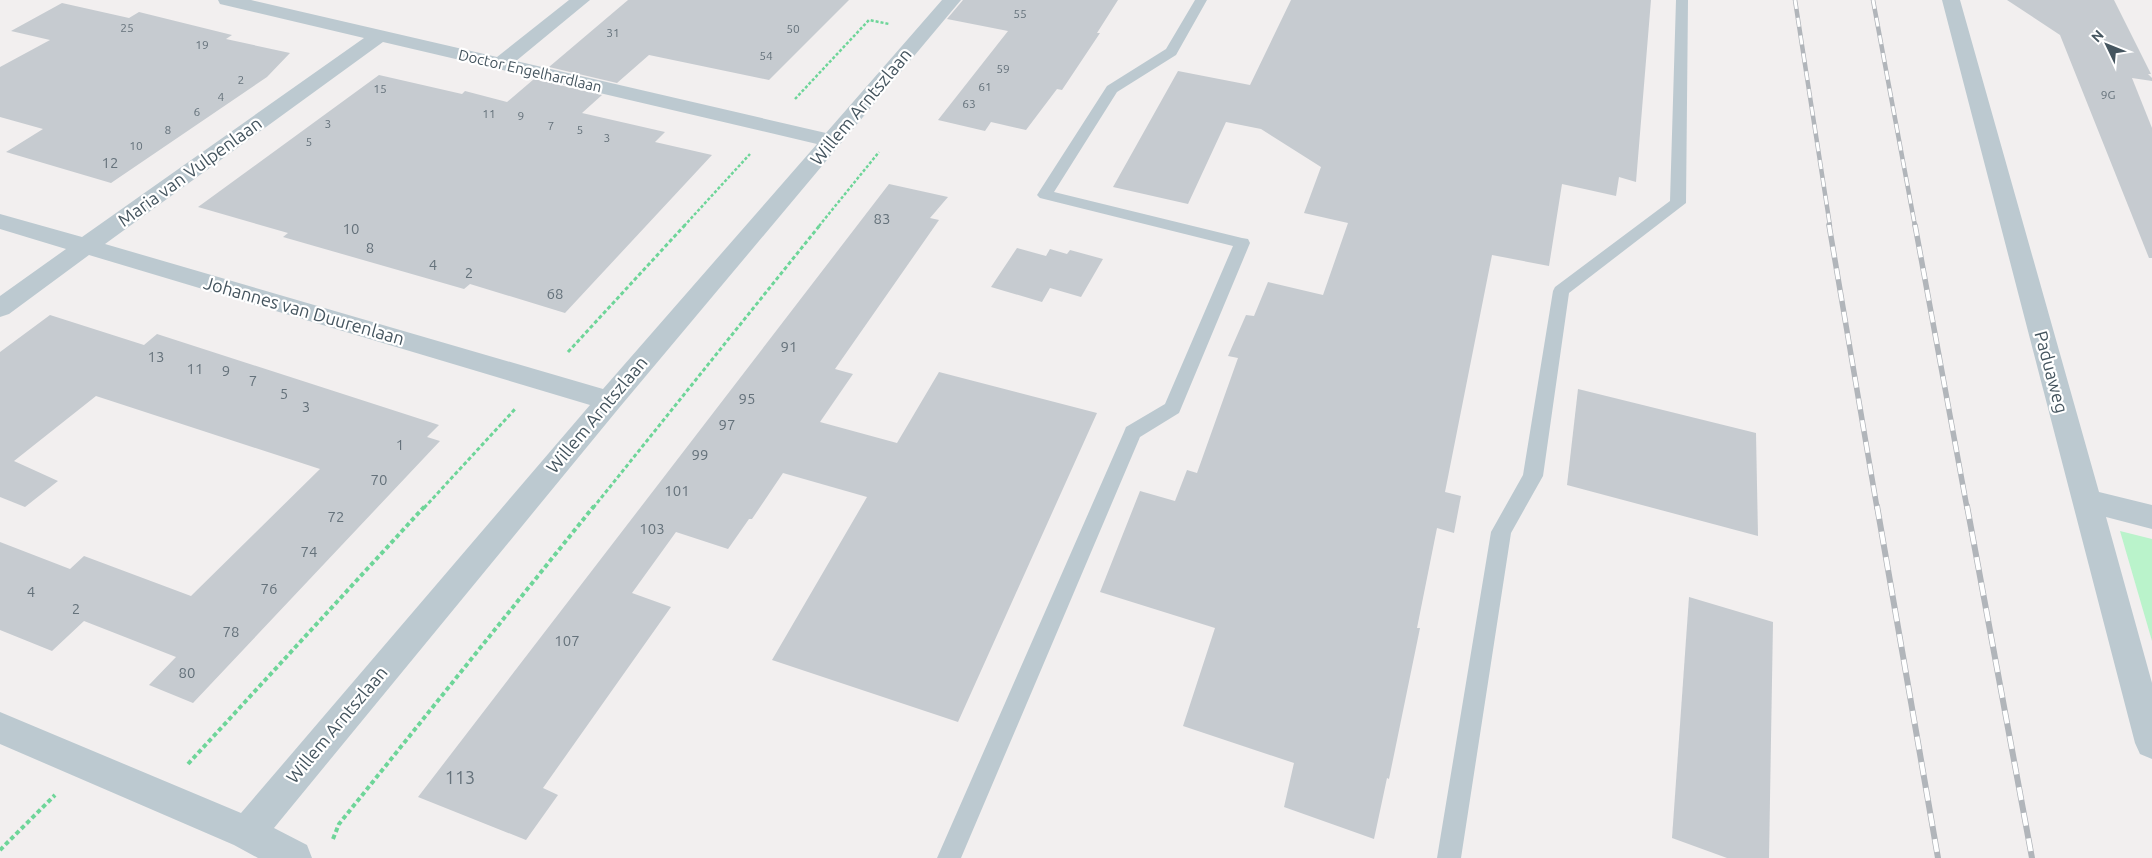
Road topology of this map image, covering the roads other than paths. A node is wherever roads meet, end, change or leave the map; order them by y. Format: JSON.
{"nodes":[{"id":1,"x":227,"y":0,"type":"edge"},
{"id":2,"x":581,"y":0,"type":"edge"},
{"id":3,"x":952,"y":0,"type":"edge"},
{"id":4,"x":1202,"y":0,"type":"edge"},
{"id":5,"x":1682,"y":0,"type":"edge"},
{"id":6,"x":1951,"y":0,"type":"edge"},
{"id":7,"x":380,"y":36,"type":"junction"},
{"id":8,"x":500,"y":64,"type":"junction"},
{"id":9,"x":832,"y":141,"type":"junction"},
{"id":10,"x":0,"y":221,"type":"edge"},
{"id":11,"x":85,"y":247,"type":"junction"},
{"id":12,"x":0,"y":308,"type":"edge"},
{"id":13,"x":609,"y":401,"type":"junction"},
{"id":14,"x":2086,"y":501,"type":"junction"},
{"id":15,"x":2152,"y":517,"type":"edge"},
{"id":16,"x":0,"y":728,"type":"edge"},
{"id":17,"x":2152,"y":744,"type":"edge"},
{"id":18,"x":247,"y":833,"type":"junction"},
{"id":19,"x":294,"y":858,"type":"edge"},
{"id":20,"x":949,"y":858,"type":"edge"},
{"id":21,"x":1449,"y":858,"type":"edge"}],
"edges":[{"from":1,"to":7,"type":"street","name":"Doctor Engelhardlaan"},
{"from":2,"to":8,"type":"street"},
{"from":3,"to":9,"type":"street","name":"Willem Arntszlaan"},
{"from":4,"to":20,"type":"lane"},
{"from":5,"to":21,"type":"lane"},
{"from":6,"to":14,"type":"street","name":"Paduaweg"},
{"from":7,"to":8,"type":"street","name":"Doctor Engelhardlaan"},
{"from":7,"to":11,"type":"street","name":"Maria van Vulpenlaan"},
{"from":8,"to":9,"type":"street","name":"Doctor Engelhardlaan"},
{"from":9,"to":13,"type":"street","name":"Willem Arntszlaan"},
{"from":10,"to":11,"type":"street","name":"Johannes van Duurenlaan"},
{"from":11,"to":12,"type":"street","name":"Maria van Vulpenlaan"},
{"from":11,"to":13,"type":"street","name":"Johannes van Duurenlaan"},
{"from":13,"to":18,"type":"street","name":"Willem Arntszlaan"},
{"from":14,"to":15,"type":"street"},
{"from":14,"to":17,"type":"street","name":"Paduaweg"},
{"from":16,"to":18,"type":"street"},
{"from":18,"to":19,"type":"street"}]}
